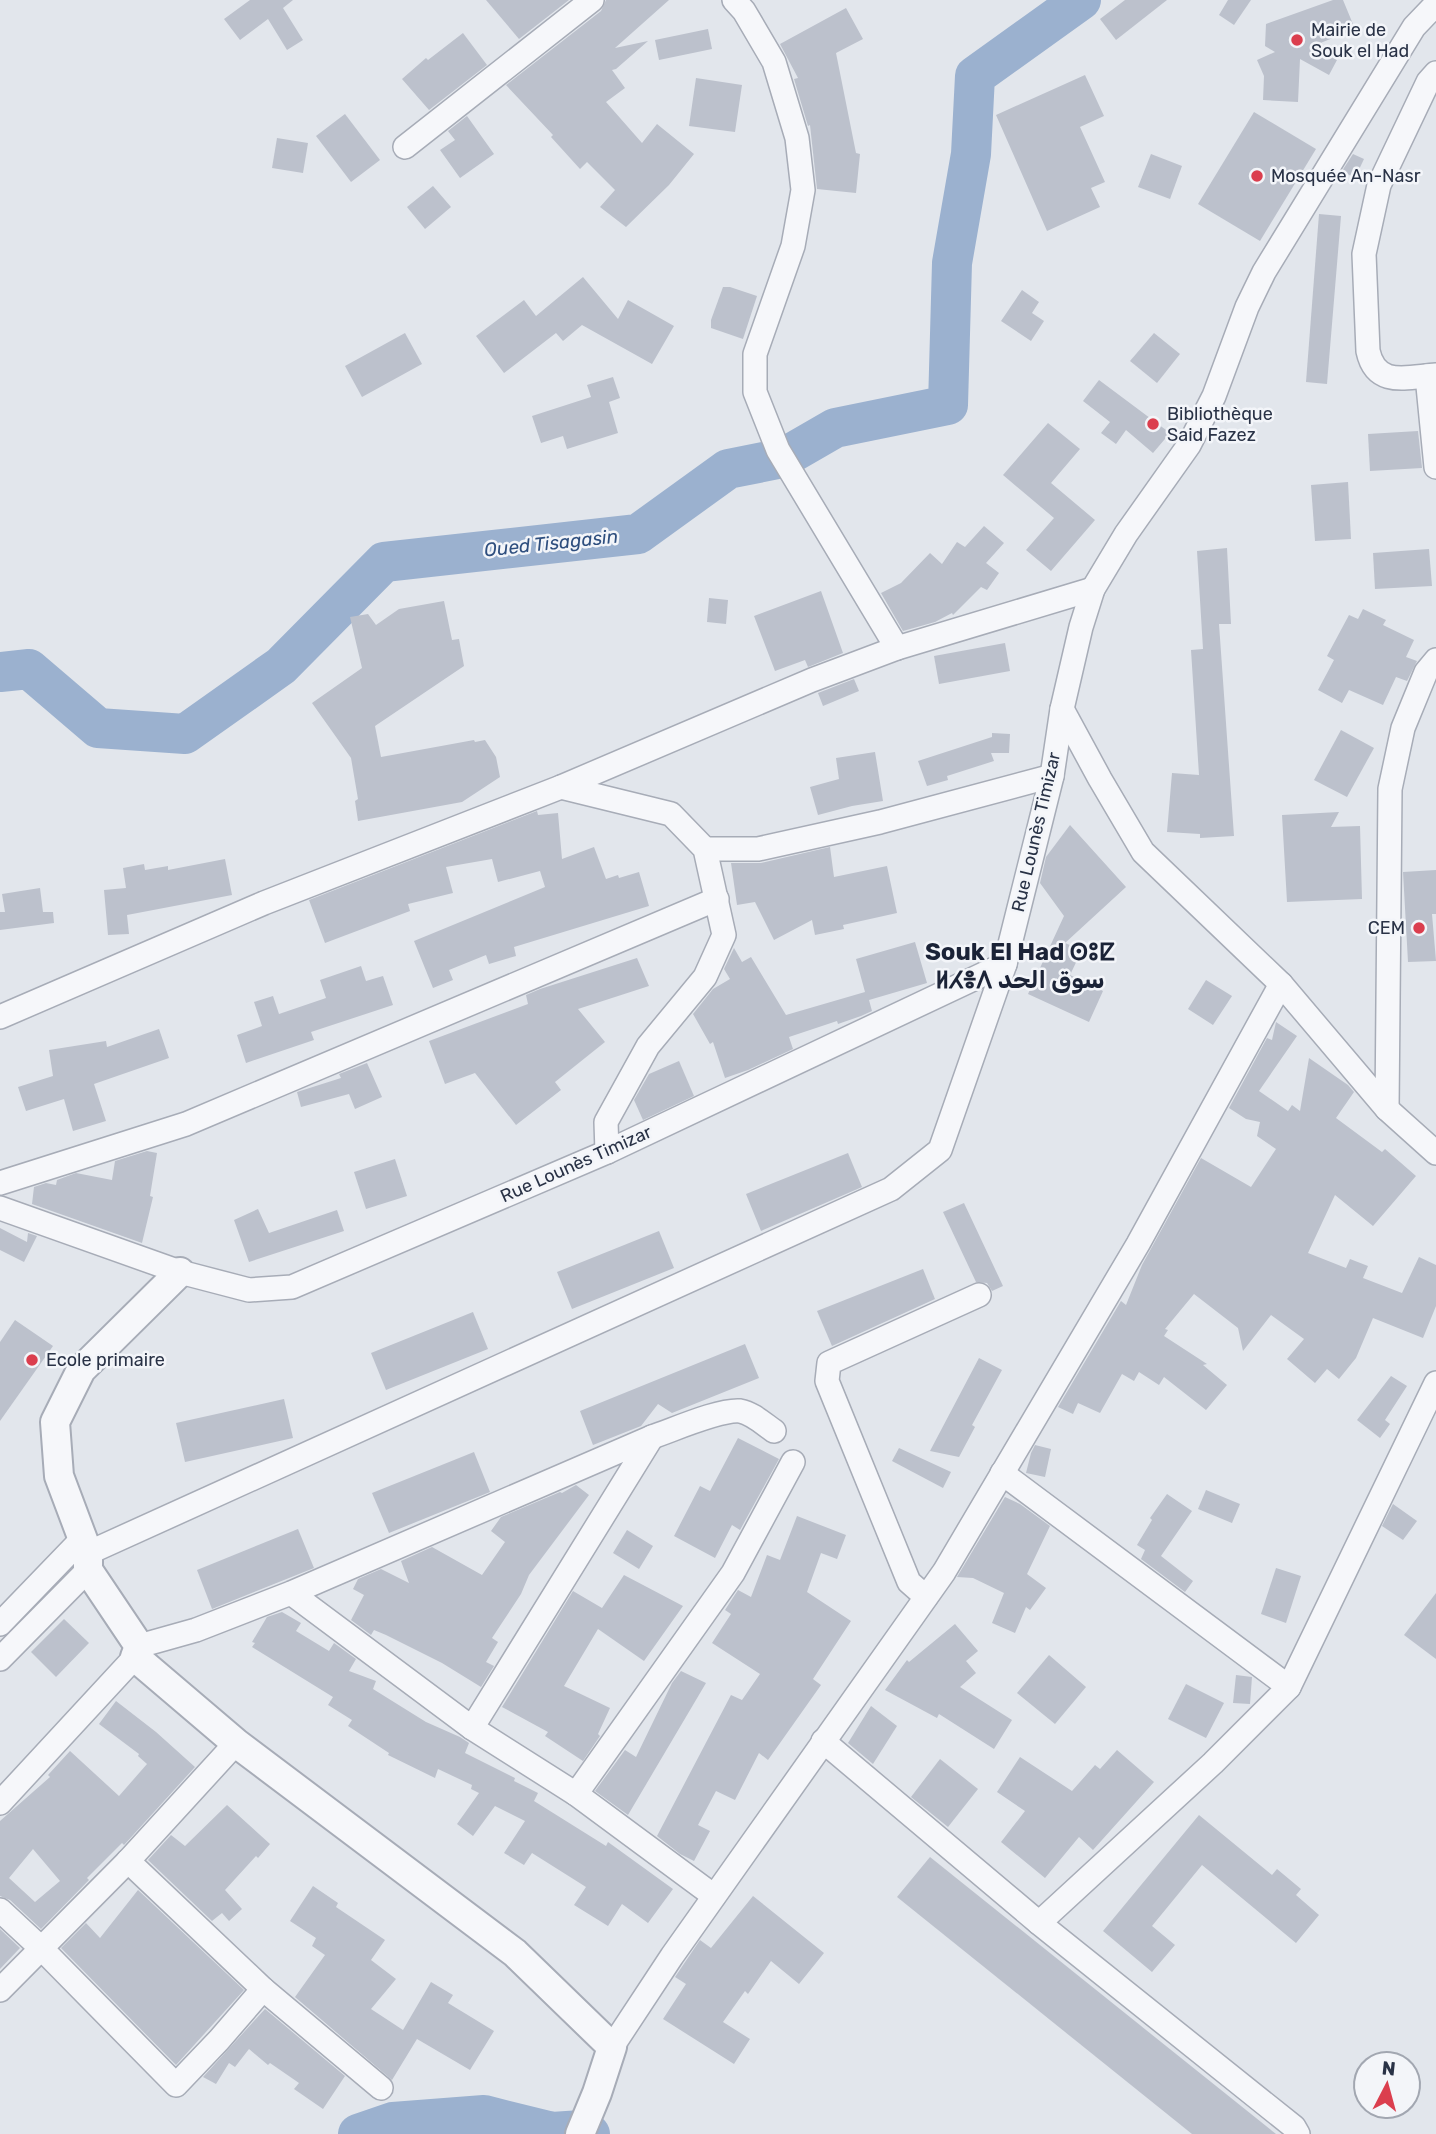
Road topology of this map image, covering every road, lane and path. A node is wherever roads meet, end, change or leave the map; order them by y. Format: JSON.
{"nodes":[{"id":1,"x":592,"y":0,"type":"edge"},
{"id":2,"x":734,"y":0,"type":"edge"},
{"id":3,"x":1436,"y":4,"type":"edge"},
{"id":4,"x":1436,"y":73,"type":"edge"},
{"id":5,"x":405,"y":147,"type":"dead end"},
{"id":6,"x":1432,"y":376,"type":"edge"},
{"id":7,"x":1436,"y":467,"type":"edge"},
{"id":8,"x":1093,"y":589,"type":"junction"},
{"id":9,"x":897,"y":648,"type":"junction"},
{"id":10,"x":1436,"y":660,"type":"edge"},
{"id":11,"x":1062,"y":709,"type":"junction"},
{"id":12,"x":1052,"y":776,"type":"junction"},
{"id":13,"x":561,"y":787,"type":"junction"},
{"id":14,"x":705,"y":849,"type":"junction"},
{"id":15,"x":717,"y":899,"type":"junction"},
{"id":16,"x":1005,"y":964,"type":"junction"},
{"id":17,"x":1281,"y":984,"type":"junction"},
{"id":18,"x":0,"y":1017,"type":"edge"},
{"id":19,"x":1387,"y":1109,"type":"junction"},
{"id":20,"x":607,"y":1152,"type":"junction"},
{"id":21,"x":1436,"y":1153,"type":"edge"},
{"id":22,"x":0,"y":1183,"type":"edge"},
{"id":23,"x":0,"y":1208,"type":"edge"},
{"id":24,"x":180,"y":1272,"type":"junction"},
{"id":25,"x":979,"y":1295,"type":"dead end"},
{"id":26,"x":1436,"y":1383,"type":"edge"},
{"id":27,"x":774,"y":1431,"type":"dead end"},
{"id":28,"x":652,"y":1437,"type":"junction"},
{"id":29,"x":793,"y":1462,"type":"dead end"},
{"id":30,"x":1002,"y":1474,"type":"junction"},
{"id":31,"x":86,"y":1554,"type":"junction"},
{"id":32,"x":290,"y":1592,"type":"junction"},
{"id":33,"x":926,"y":1597,"type":"junction"},
{"id":34,"x":0,"y":1623,"type":"edge"},
{"id":35,"x":137,"y":1652,"type":"junction"},
{"id":36,"x":0,"y":1659,"type":"edge"},
{"id":37,"x":1289,"y":1687,"type":"junction"},
{"id":38,"x":472,"y":1728,"type":"junction"},
{"id":39,"x":823,"y":1741,"type":"junction"},
{"id":40,"x":236,"y":1743,"type":"junction"},
{"id":41,"x":576,"y":1794,"type":"junction"},
{"id":42,"x":0,"y":1803,"type":"edge"},
{"id":43,"x":128,"y":1861,"type":"junction"},
{"id":44,"x":714,"y":1896,"type":"junction"},
{"id":45,"x":0,"y":1910,"type":"edge"},
{"id":46,"x":1039,"y":1923,"type":"junction"},
{"id":47,"x":42,"y":1949,"type":"junction"},
{"id":48,"x":262,"y":1989,"type":"junction"},
{"id":49,"x":0,"y":1990,"type":"edge"},
{"id":50,"x":612,"y":2047,"type":"junction"},
{"id":51,"x":381,"y":2088,"type":"dead end"},
{"id":52,"x":580,"y":2134,"type":"edge"},
{"id":53,"x":1298,"y":2134,"type":"edge"}],
"edges":[{"from":1,"to":5,"type":"street"},
{"from":2,"to":9,"type":"street"},
{"from":3,"to":8,"type":"street","name":"Rue Lounès Timizar"},
{"from":4,"to":6,"type":"street"},
{"from":6,"to":7,"type":"street"},
{"from":8,"to":9,"type":"street"},
{"from":8,"to":11,"type":"street","name":"Rue Lounès Timizar"},
{"from":9,"to":13,"type":"street"},
{"from":10,"to":19,"type":"street"},
{"from":11,"to":12,"type":"street","name":"Rue Lounès Timizar"},
{"from":11,"to":17,"type":"street"},
{"from":12,"to":14,"type":"street"},
{"from":12,"to":16,"type":"street","name":"Rue Lounès Timizar"},
{"from":13,"to":14,"type":"street"},
{"from":13,"to":18,"type":"street"},
{"from":14,"to":15,"type":"street"},
{"from":15,"to":20,"type":"street"},
{"from":15,"to":22,"type":"street"},
{"from":16,"to":20,"type":"street","name":"Rue Lounès Timizar"},
{"from":16,"to":31,"type":"street"},
{"from":17,"to":19,"type":"street"},
{"from":17,"to":30,"type":"street"},
{"from":19,"to":21,"type":"street"},
{"from":20,"to":24,"type":"street","name":"Rue Lounès Timizar"},
{"from":23,"to":24,"type":"street","name":"Rue Lounès Timizar"},
{"from":24,"to":31,"type":"street"},
{"from":25,"to":33,"type":"street"},
{"from":26,"to":37,"type":"street"},
{"from":27,"to":28,"type":"street"},
{"from":28,"to":32,"type":"street"},
{"from":28,"to":38,"type":"street"},
{"from":29,"to":41,"type":"street"},
{"from":30,"to":33,"type":"street"},
{"from":30,"to":37,"type":"street"},
{"from":31,"to":34,"type":"street"},
{"from":31,"to":35,"type":"street"},
{"from":31,"to":36,"type":"street"},
{"from":32,"to":35,"type":"street"},
{"from":32,"to":38,"type":"street"},
{"from":33,"to":39,"type":"street"},
{"from":35,"to":40,"type":"street"},
{"from":35,"to":42,"type":"street"},
{"from":37,"to":46,"type":"street"},
{"from":38,"to":41,"type":"street"},
{"from":39,"to":44,"type":"street"},
{"from":39,"to":46,"type":"street"},
{"from":40,"to":43,"type":"street"},
{"from":40,"to":50,"type":"street"},
{"from":41,"to":44,"type":"street"},
{"from":43,"to":47,"type":"street"},
{"from":43,"to":48,"type":"street"},
{"from":44,"to":50,"type":"street"},
{"from":45,"to":47,"type":"street"},
{"from":46,"to":53,"type":"street"},
{"from":47,"to":48,"type":"street"},
{"from":47,"to":49,"type":"street"},
{"from":48,"to":51,"type":"street"},
{"from":50,"to":52,"type":"street"}]}
